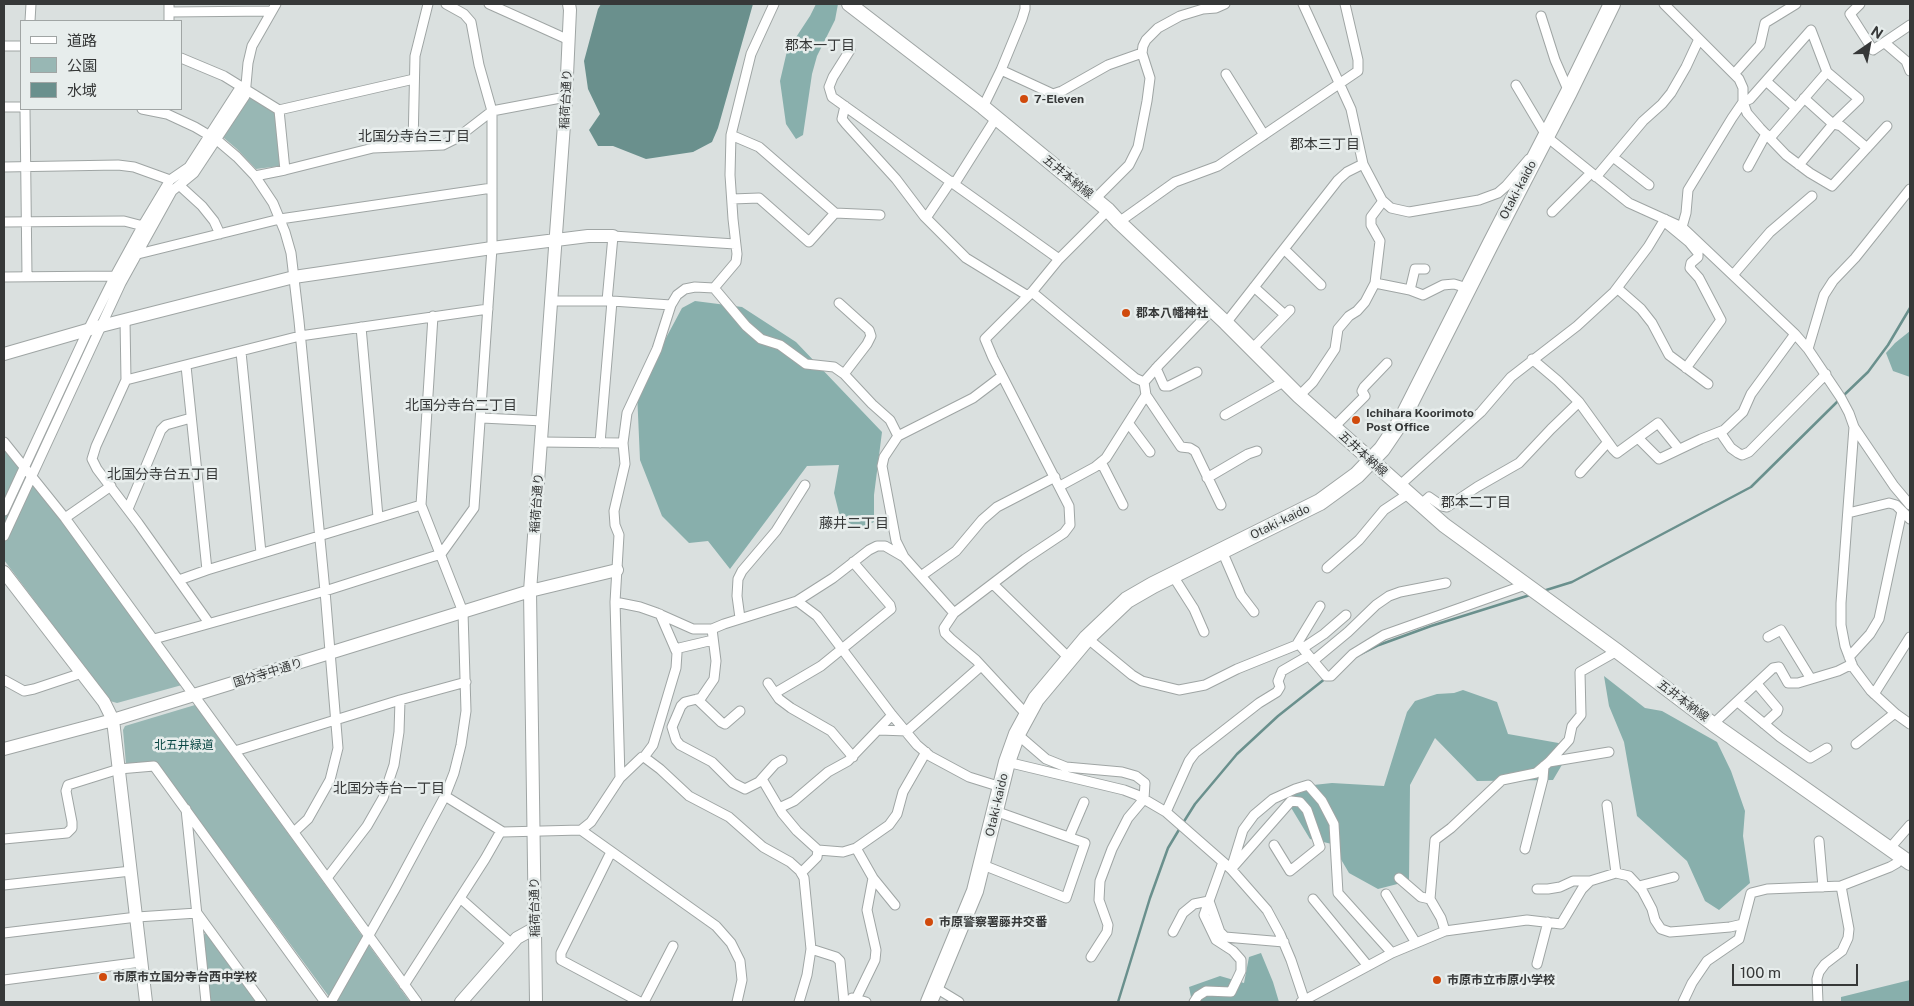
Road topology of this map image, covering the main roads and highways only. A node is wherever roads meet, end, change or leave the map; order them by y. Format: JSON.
{"nodes":[{"id":1,"x":852,"y":4,"type":"edge"},
{"id":2,"x":1612,"y":4,"type":"edge"},
{"id":3,"x":1372,"y":462,"type":"junction"},
{"id":4,"x":1906,"y":860,"type":"edge"},
{"id":5,"x":932,"y":995,"type":"edge"}],
"edges":[{"from":1,"to":3,"type":"main road","name":"五井本納線"},
{"from":2,"to":3,"type":"highway","name":"Otaki-kaido"},
{"from":3,"to":4,"type":"main road","name":"五井本納線"},
{"from":3,"to":5,"type":"highway","name":"Otaki-kaido"}]}
